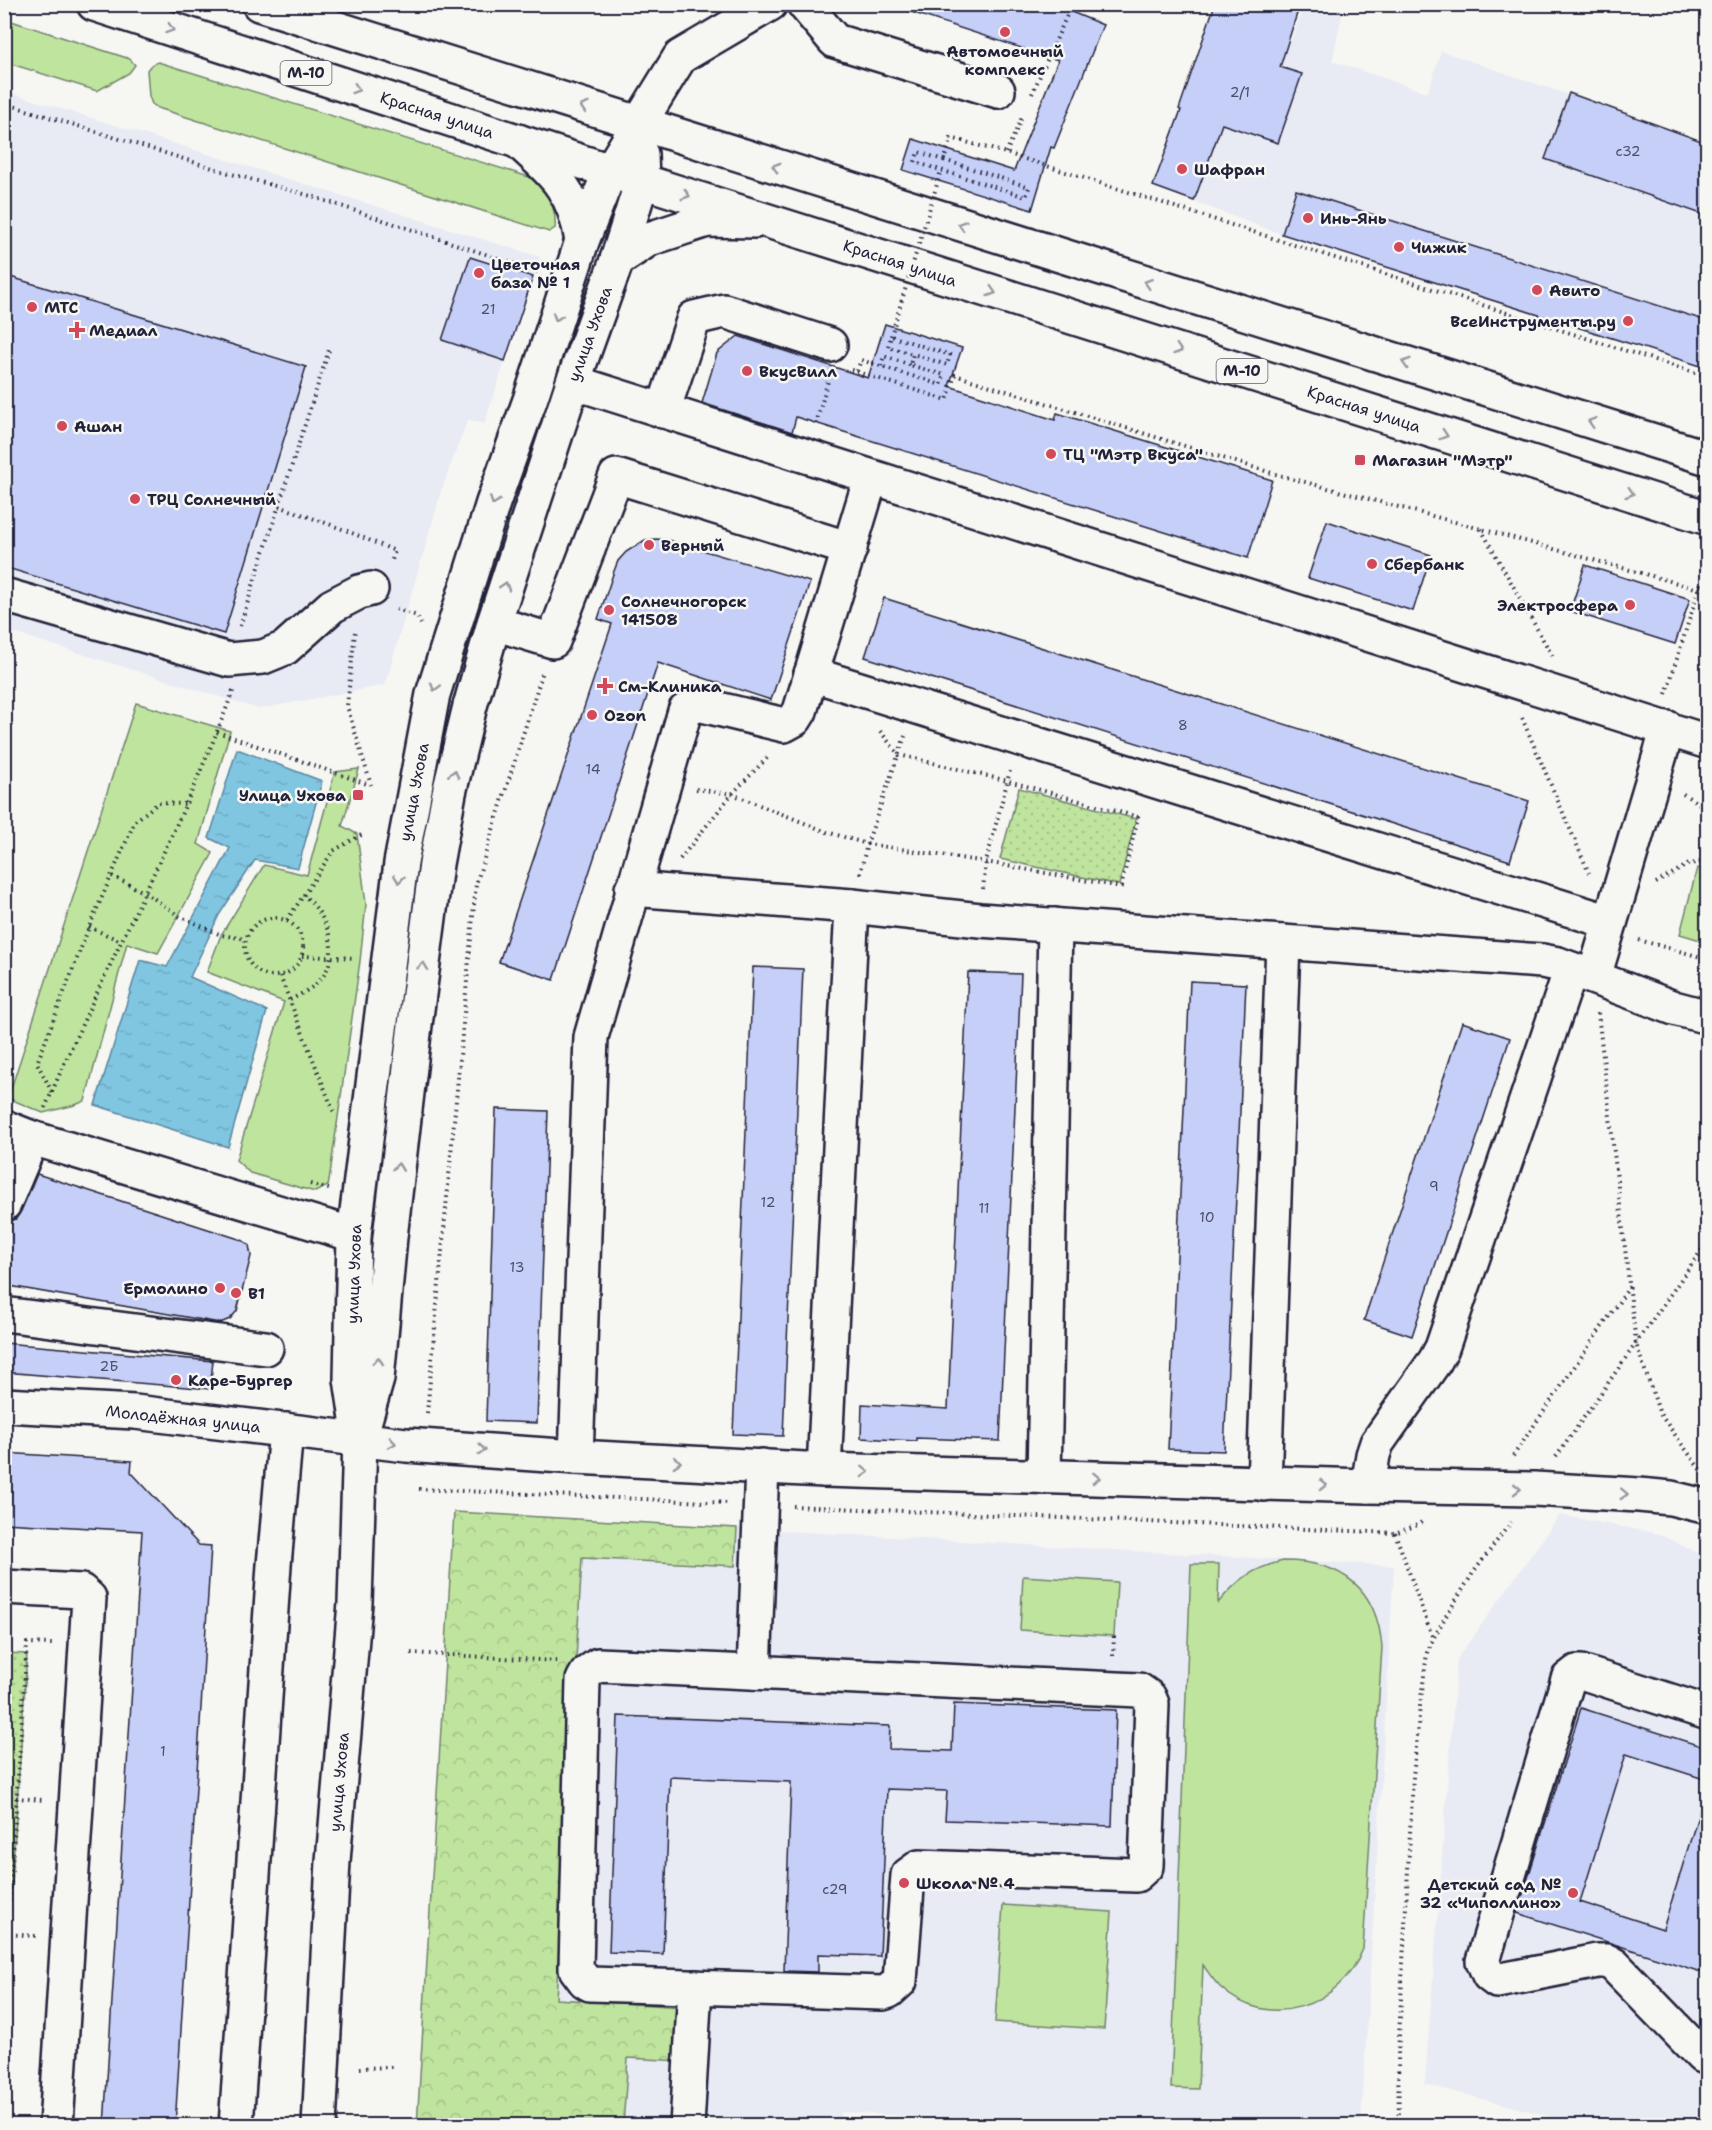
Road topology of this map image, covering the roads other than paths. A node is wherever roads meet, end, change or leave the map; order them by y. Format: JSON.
{"nodes":[{"id":1,"x":94,"y":4,"type":"edge"},
{"id":2,"x":259,"y":4,"type":"edge"},
{"id":3,"x":771,"y":4,"type":"edge"},
{"id":4,"x":804,"y":4,"type":"edge"},
{"id":5,"x":998,"y":91,"type":"dead end"},
{"id":6,"x":640,"y":125,"type":"junction"},
{"id":7,"x":518,"y":141,"type":"junction"},
{"id":8,"x":610,"y":171,"type":"junction"},
{"id":9,"x":642,"y":181,"type":"junction"},
{"id":10,"x":776,"y":223,"type":"junction"},
{"id":11,"x":582,"y":241,"type":"junction"},
{"id":12,"x":617,"y":260,"type":"junction"},
{"id":13,"x":836,"y":363,"type":"road end"},
{"id":14,"x":573,"y":382,"type":"junction"},
{"id":15,"x":663,"y":411,"type":"junction"},
{"id":16,"x":1707,"y":458,"type":"edge"},
{"id":17,"x":871,"y":477,"type":"junction"},
{"id":18,"x":1707,"y":518,"type":"edge"},
{"id":19,"x":850,"y":549,"type":"junction"},
{"id":20,"x":365,"y":590,"type":"road end"},
{"id":21,"x":4,"y":595,"type":"edge"},
{"id":22,"x":494,"y":622,"type":"junction"},
{"id":23,"x":811,"y":674,"type":"junction"},
{"id":24,"x":1662,"y":726,"type":"junction"},
{"id":25,"x":1707,"y":741,"type":"edge"},
{"id":26,"x":644,"y":890,"type":"junction"},
{"id":27,"x":852,"y":906,"type":"junction"},
{"id":28,"x":1611,"y":920,"type":"junction"},
{"id":29,"x":1055,"y":925,"type":"junction"},
{"id":30,"x":1283,"y":942,"type":"junction"},
{"id":31,"x":1582,"y":973,"type":"junction"},
{"id":32,"x":1707,"y":1017,"type":"edge"},
{"id":33,"x":18,"y":1132,"type":"edge"},
{"id":34,"x":4,"y":1204,"type":"edge"},
{"id":35,"x":354,"y":1236,"type":"junction"},
{"id":36,"x":4,"y":1314,"type":"edge"},
{"id":37,"x":266,"y":1348,"type":"dead end"},
{"id":38,"x":4,"y":1405,"type":"edge"},
{"id":39,"x":286,"y":1430,"type":"junction"},
{"id":40,"x":360,"y":1439,"type":"junction"},
{"id":41,"x":576,"y":1457,"type":"junction"},
{"id":42,"x":762,"y":1466,"type":"junction"},
{"id":43,"x":824,"y":1470,"type":"junction"},
{"id":44,"x":1044,"y":1476,"type":"junction"},
{"id":45,"x":1264,"y":1484,"type":"junction"},
{"id":46,"x":1368,"y":1486,"type":"junction"},
{"id":47,"x":1706,"y":1492,"type":"edge"},
{"id":48,"x":4,"y":1587,"type":"edge"},
{"id":49,"x":754,"y":1672,"type":"junction"},
{"id":50,"x":1707,"y":1713,"type":"edge"},
{"id":51,"x":695,"y":1987,"type":"junction"},
{"id":52,"x":1707,"y":2056,"type":"edge"},
{"id":53,"x":56,"y":2126,"type":"edge"},
{"id":54,"x":236,"y":2126,"type":"edge"},
{"id":55,"x":319,"y":2126,"type":"edge"},
{"id":56,"x":687,"y":2126,"type":"edge"}],
"edges":[{"from":1,"to":7,"type":"main road","name":"Красная улица","number":"М-10","one_way":true},
{"from":6,"to":2,"type":"main road","one_way":true},
{"from":3,"to":6,"type":"main road","name":"улица Ухова"},
{"from":4,"to":5,"type":"main road"},
{"from":6,"to":8,"type":"main road","name":"улица Ухова"},
{"from":6,"to":9,"type":"main road","name":"улица Ухова"},
{"from":16,"to":6,"type":"main road","one_way":true},
{"from":7,"to":8,"type":"main road","name":"Красная улица","number":"М-10"},
{"from":7,"to":11,"type":"main road"},
{"from":8,"to":9,"type":"main road","name":"Красная улица","number":"М-10"},
{"from":8,"to":11,"type":"main road","name":"улица Ухова"},
{"from":9,"to":10,"type":"main road","name":"Красная улица","number":"М-10","one_way":true},
{"from":9,"to":12,"type":"main road","name":"улица Ухова"},
{"from":10,"to":12,"type":"main road"},
{"from":10,"to":18,"type":"main road","name":"Красная улица","number":"М-10","one_way":true},
{"from":11,"to":35,"type":"main road","name":"улица Ухова","one_way":true},
{"from":12,"to":14,"type":"main road","name":"улица Ухова"},
{"from":13,"to":15,"type":"main road"},
{"from":14,"to":15,"type":"main road"},
{"from":22,"to":14,"type":"main road","name":"улица Ухова","one_way":true},
{"from":15,"to":17,"type":"main road"},
{"from":17,"to":19,"type":"main road"},
{"from":17,"to":24,"type":"main road"},
{"from":19,"to":22,"type":"main road"},
{"from":19,"to":23,"type":"main road"},
{"from":20,"to":21,"type":"main road"},
{"from":40,"to":22,"type":"main road","name":"улица Ухова","one_way":true},
{"from":23,"to":26,"type":"main road"},
{"from":23,"to":28,"type":"main road"},
{"from":24,"to":25,"type":"main road"},
{"from":24,"to":28,"type":"main road"},
{"from":26,"to":27,"type":"main road"},
{"from":26,"to":41,"type":"main road"},
{"from":27,"to":29,"type":"main road"},
{"from":27,"to":43,"type":"main road"},
{"from":28,"to":31,"type":"main road"},
{"from":29,"to":30,"type":"main road"},
{"from":29,"to":44,"type":"main road"},
{"from":30,"to":31,"type":"main road"},
{"from":30,"to":45,"type":"main road"},
{"from":31,"to":32,"type":"main road"},
{"from":31,"to":46,"type":"main road"},
{"from":33,"to":34,"type":"main road"},
{"from":33,"to":35,"type":"main road"},
{"from":35,"to":40,"type":"main road","name":"улица Ухова"},
{"from":36,"to":37,"type":"main road"},
{"from":38,"to":39,"type":"main road","name":"Молодёжная улица"},
{"from":39,"to":40,"type":"main road","name":"Молодёжная улица"},
{"from":39,"to":54,"type":"main road"},
{"from":40,"to":41,"type":"main road","name":"Молодёжная улица","one_way":true},
{"from":40,"to":55,"type":"main road","name":"улица Ухова"},
{"from":41,"to":42,"type":"main road","name":"Молодёжная улица","one_way":true},
{"from":42,"to":43,"type":"main road","name":"Молодёжная улица"},
{"from":42,"to":49,"type":"main road"},
{"from":43,"to":44,"type":"main road","name":"Молодёжная улица","one_way":true},
{"from":44,"to":45,"type":"main road","name":"Молодёжная улица","one_way":true},
{"from":45,"to":46,"type":"main road","name":"Молодёжная улица","one_way":true},
{"from":46,"to":47,"type":"main road","name":"Молодёжная улица","one_way":true},
{"from":48,"to":53,"type":"main road"},
{"from":49,"to":51,"type":"main road"},
{"from":49,"to":51,"type":"main road"},
{"from":50,"to":52,"type":"main road"},
{"from":51,"to":56,"type":"main road"}]}
